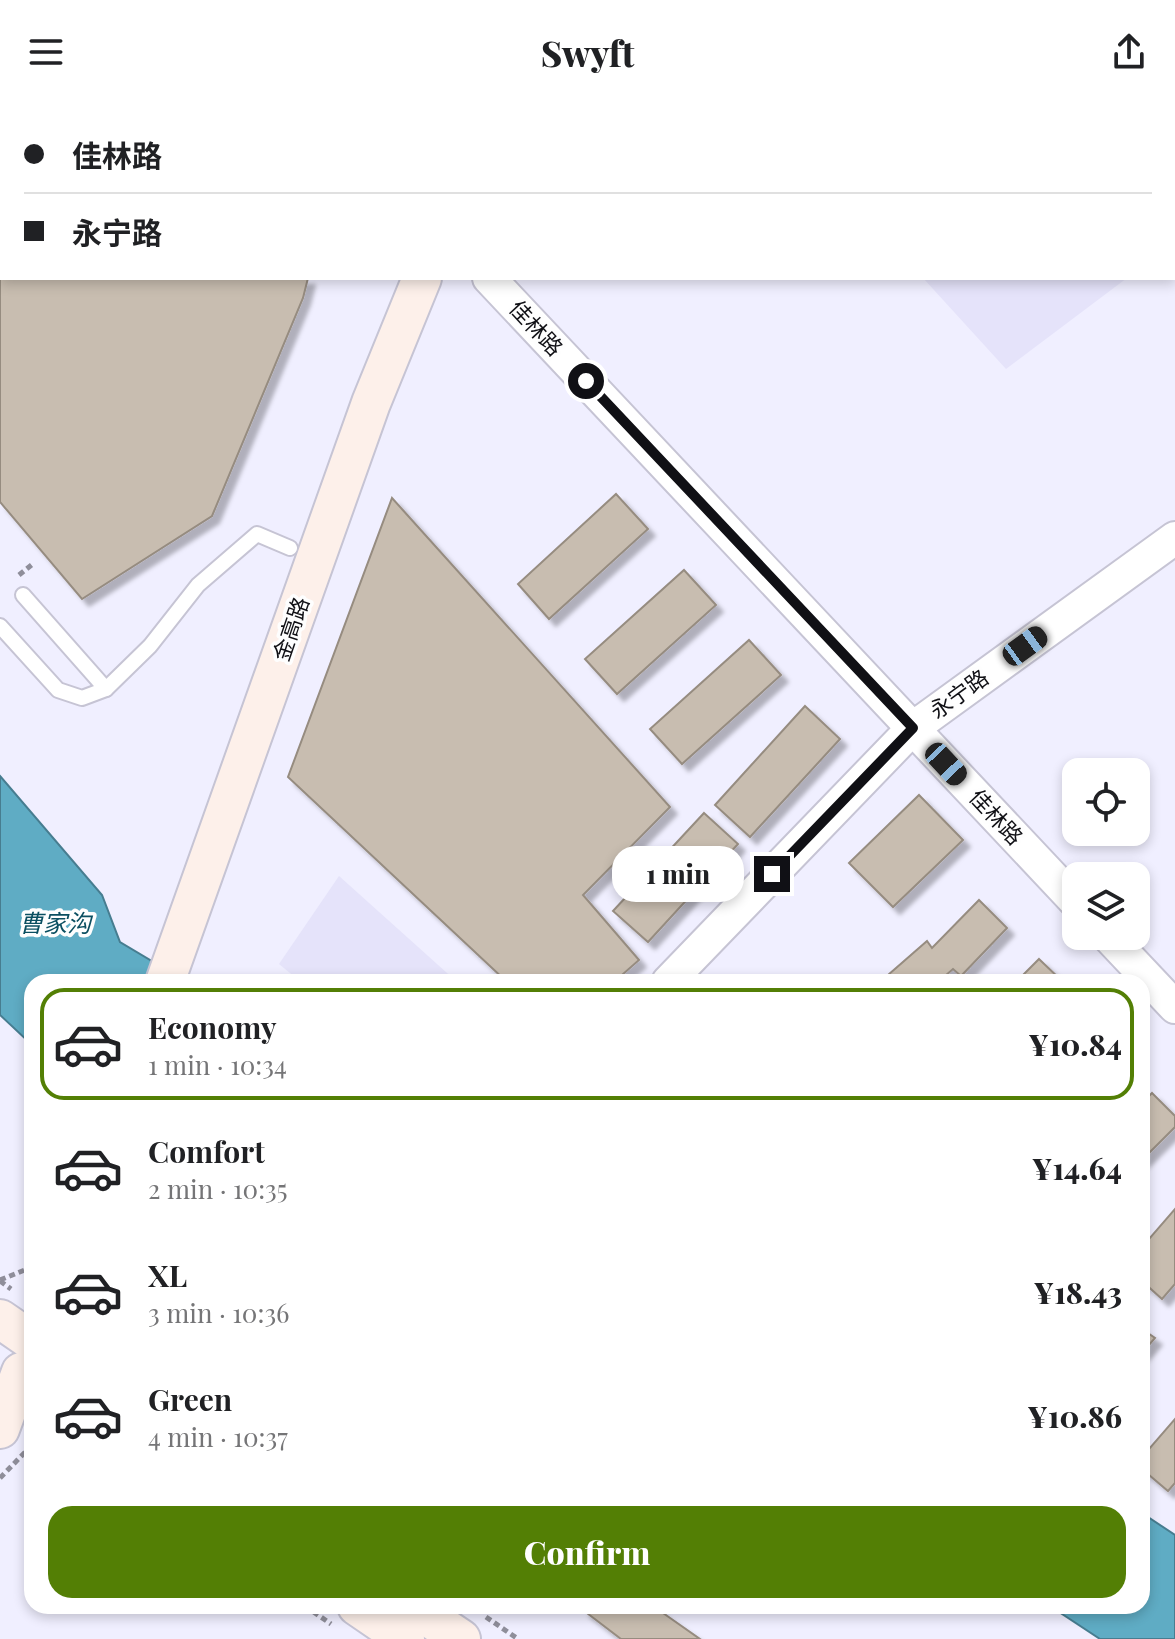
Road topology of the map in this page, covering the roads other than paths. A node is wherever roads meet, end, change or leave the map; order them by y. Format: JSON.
{"nodes":[{"id":1,"x":421,"y":280,"type":"edge"},
{"id":2,"x":491,"y":280,"type":"edge"},
{"id":3,"x":1175,"y":538,"type":"edge"},
{"id":4,"x":290,"y":548,"type":"dead end"},
{"id":5,"x":23,"y":595,"type":"dead end"},
{"id":6,"x":0,"y":626,"type":"edge"},
{"id":7,"x":106,"y":689,"type":"junction"},
{"id":8,"x":913,"y":728,"type":"junction"},
{"id":9,"x":1062,"y":887,"type":"edge"},
{"id":10,"x":1121,"y":950,"type":"edge"},
{"id":11,"x":168,"y":974,"type":"edge"},
{"id":12,"x":676,"y":974,"type":"edge"},
{"id":13,"x":1144,"y":974,"type":"edge"},
{"id":14,"x":1150,"y":981,"type":"edge"},
{"id":15,"x":1175,"y":1007,"type":"edge"},
{"id":16,"x":0,"y":1319,"type":"edge"},
{"id":17,"x":23,"y":1358,"type":"edge"},
{"id":18,"x":0,"y":1429,"type":"edge"},
{"id":19,"x":369,"y":1614,"type":"edge"},
{"id":20,"x":434,"y":1614,"type":"edge"},
{"id":21,"x":471,"y":1627,"type":"edge"},
{"id":22,"x":405,"y":1639,"type":"edge"}],
"edges":[{"from":1,"to":11,"type":"main road","name":"金高路"},
{"from":2,"to":8,"type":"street","name":"佳林路"},
{"from":3,"to":8,"type":"street","name":"永宁路"},
{"from":4,"to":7,"type":"lane"},
{"from":5,"to":7,"type":"lane"},
{"from":6,"to":7,"type":"lane"},
{"from":8,"to":9,"type":"street","name":"佳林路"},
{"from":8,"to":12,"type":"street","name":"永宁路"},
{"from":10,"to":13,"type":"street"},
{"from":14,"to":15,"type":"street"},
{"from":16,"to":17,"type":"main road"},
{"from":17,"to":18,"type":"main road"},
{"from":19,"to":22,"type":"main road"},
{"from":20,"to":21,"type":"main road"}]}
